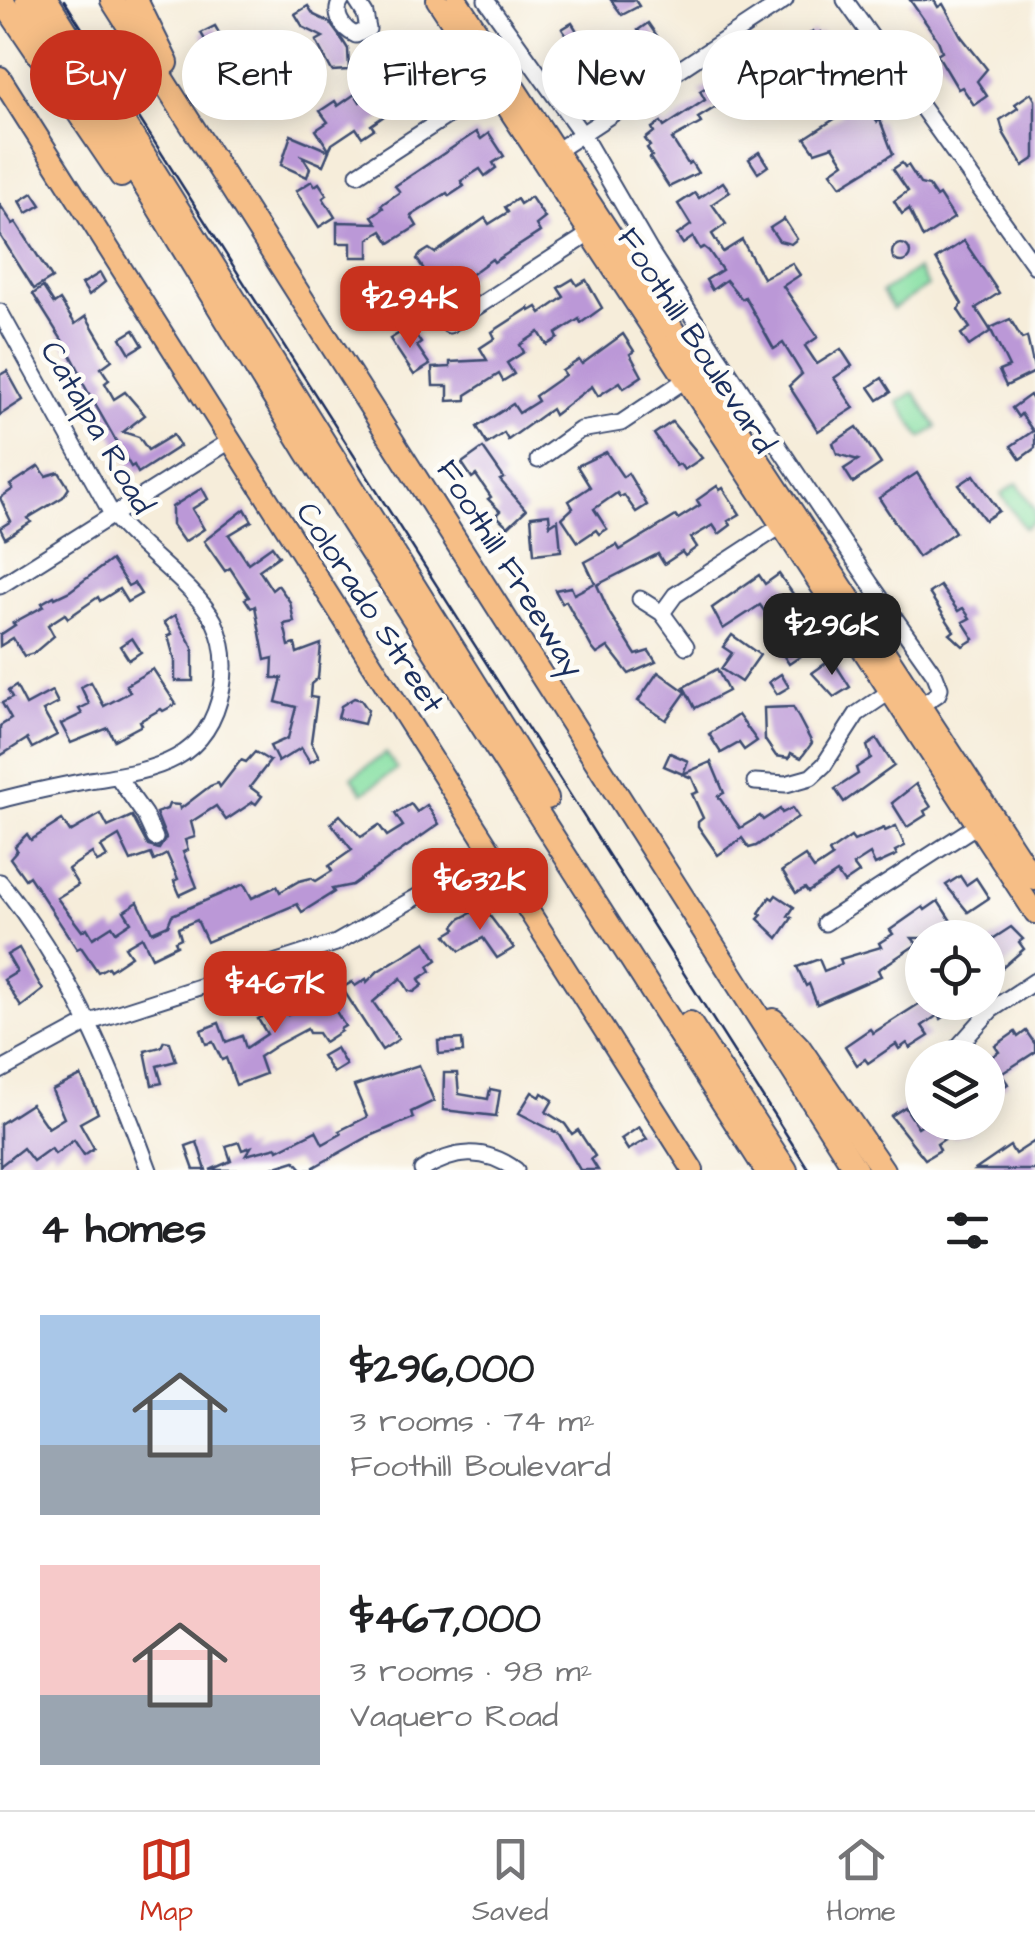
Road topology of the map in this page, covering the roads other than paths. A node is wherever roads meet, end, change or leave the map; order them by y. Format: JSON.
{"nodes":[{"id":1,"x":2,"y":0,"type":"edge"},
{"id":2,"x":26,"y":0,"type":"edge"},
{"id":3,"x":48,"y":0,"type":"edge"},
{"id":4,"x":94,"y":0,"type":"edge"},
{"id":5,"x":112,"y":0,"type":"edge"},
{"id":6,"x":136,"y":0,"type":"edge"},
{"id":7,"x":342,"y":0,"type":"edge"},
{"id":8,"x":356,"y":0,"type":"edge"},
{"id":9,"x":436,"y":0,"type":"edge"},
{"id":10,"x":458,"y":0,"type":"edge"},
{"id":11,"x":486,"y":0,"type":"edge"},
{"id":12,"x":785,"y":0,"type":"edge"},
{"id":13,"x":846,"y":0,"type":"edge"},
{"id":14,"x":459,"y":30,"type":"edge"},
{"id":15,"x":473,"y":30,"type":"edge"},
{"id":16,"x":0,"y":77,"type":"edge"},
{"id":17,"x":522,"y":115,"type":"edge"},
{"id":18,"x":441,"y":120,"type":"edge"},
{"id":19,"x":582,"y":134,"type":"junction"},
{"id":20,"x":550,"y":156,"type":"junction"},
{"id":21,"x":217,"y":165,"type":"junction"},
{"id":22,"x":358,"y":174,"type":"dead end"},
{"id":23,"x":598,"y":228,"type":"junction"},
{"id":24,"x":1035,"y":266,"type":"edge"},
{"id":25,"x":0,"y":312,"type":"edge"},
{"id":26,"x":449,"y":325,"type":"dead end"},
{"id":27,"x":4,"y":331,"type":"edge"},
{"id":28,"x":693,"y":375,"type":"junction"},
{"id":29,"x":230,"y":441,"type":"junction"},
{"id":30,"x":307,"y":452,"type":"junction"},
{"id":31,"x":538,"y":460,"type":"dead end"},
{"id":32,"x":113,"y":516,"type":"junction"},
{"id":33,"x":791,"y":520,"type":"junction"},
{"id":34,"x":0,"y":586,"type":"edge"},
{"id":35,"x":640,"y":599,"type":"dead end"},
{"id":36,"x":662,"y":613,"type":"junction"},
{"id":37,"x":686,"y":646,"type":"dead end"},
{"id":38,"x":898,"y":685,"type":"junction"},
{"id":39,"x":914,"y":710,"type":"junction"},
{"id":40,"x":117,"y":776,"type":"junction"},
{"id":41,"x":754,"y":782,"type":"dead end"},
{"id":42,"x":0,"y":800,"type":"edge"},
{"id":43,"x":985,"y":820,"type":"junction"},
{"id":44,"x":154,"y":838,"type":"dead end"},
{"id":45,"x":490,"y":848,"type":"junction"},
{"id":46,"x":1035,"y":880,"type":"edge"},
{"id":47,"x":0,"y":882,"type":"edge"},
{"id":48,"x":1035,"y":912,"type":"edge"},
{"id":49,"x":825,"y":924,"type":"dead end"},
{"id":50,"x":1035,"y":981,"type":"edge"},
{"id":51,"x":739,"y":985,"type":"junction"},
{"id":52,"x":90,"y":1022,"type":"junction"},
{"id":53,"x":964,"y":1040,"type":"edge"},
{"id":54,"x":0,"y":1071,"type":"edge"},
{"id":55,"x":149,"y":1170,"type":"edge"},
{"id":56,"x":422,"y":1170,"type":"edge"},
{"id":57,"x":516,"y":1170,"type":"edge"},
{"id":58,"x":693,"y":1170,"type":"edge"},
{"id":59,"x":766,"y":1170,"type":"edge"},
{"id":60,"x":786,"y":1170,"type":"edge"},
{"id":61,"x":838,"y":1170,"type":"edge"},
{"id":62,"x":856,"y":1170,"type":"edge"},
{"id":63,"x":882,"y":1170,"type":"edge"}],
"edges":[{"from":1,"to":30,"type":"highway"},
{"from":2,"to":30,"type":"highway"},
{"from":3,"to":60,"type":"highway"},
{"from":4,"to":61,"type":"highway"},
{"from":5,"to":21,"type":"highway","name":"Foothill Freeway"},
{"from":6,"to":21,"type":"highway"},
{"from":7,"to":8,"type":"street"},
{"from":9,"to":14,"type":"main road","name":"Foothill Boulevard"},
{"from":10,"to":15,"type":"main road","name":"Foothill Boulevard"},
{"from":11,"to":19,"type":"street","name":"Foothill Boulevard"},
{"from":12,"to":19,"type":"street"},
{"from":13,"to":24,"type":"street"},
{"from":16,"to":29,"type":"main road","name":"Colorado Street"},
{"from":17,"to":20,"type":"main road","name":"Foothill Boulevard"},
{"from":18,"to":22,"type":"street"},
{"from":19,"to":20,"type":"street"},
{"from":19,"to":39,"type":"street","name":"Foothill Boulevard"},
{"from":20,"to":23,"type":"main road","name":"Foothill Boulevard"},
{"from":21,"to":51,"type":"highway","name":"Foothill Freeway"},
{"from":23,"to":26,"type":"street"},
{"from":23,"to":28,"type":"main road","name":"Foothill Boulevard"},
{"from":25,"to":27,"type":"street","name":"Catalpa Road"},
{"from":27,"to":32,"type":"street","name":"Catalpa Road"},
{"from":28,"to":31,"type":"street"},
{"from":28,"to":33,"type":"main road","name":"Foothill Boulevard"},
{"from":29,"to":32,"type":"street"},
{"from":29,"to":45,"type":"main road","name":"Colorado Street"},
{"from":30,"to":59,"type":"highway"},
{"from":32,"to":34,"type":"street"},
{"from":32,"to":40,"type":"street","name":"Catalpa Road"},
{"from":33,"to":36,"type":"street"},
{"from":33,"to":38,"type":"main road","name":"Foothill Boulevard"},
{"from":35,"to":36,"type":"street"},
{"from":36,"to":37,"type":"street"},
{"from":38,"to":39,"type":"main road","name":"Foothill Boulevard"},
{"from":38,"to":41,"type":"street"},
{"from":39,"to":43,"type":"main road","name":"Foothill Boulevard"},
{"from":40,"to":42,"type":"street","name":"Catalpa Road"},
{"from":40,"to":44,"type":"street"},
{"from":43,"to":46,"type":"main road","name":"Foothill Boulevard"},
{"from":43,"to":48,"type":"main road","name":"Foothill Boulevard"},
{"from":43,"to":49,"type":"street"},
{"from":45,"to":52,"type":"street"},
{"from":45,"to":58,"type":"main road","name":"Colorado Street"},
{"from":47,"to":52,"type":"street"},
{"from":50,"to":53,"type":"street"},
{"from":51,"to":62,"type":"highway","name":"Foothill Freeway"},
{"from":51,"to":63,"type":"highway"},
{"from":52,"to":54,"type":"street"},
{"from":52,"to":55,"type":"street"},
{"from":56,"to":57,"type":"street"}]}
